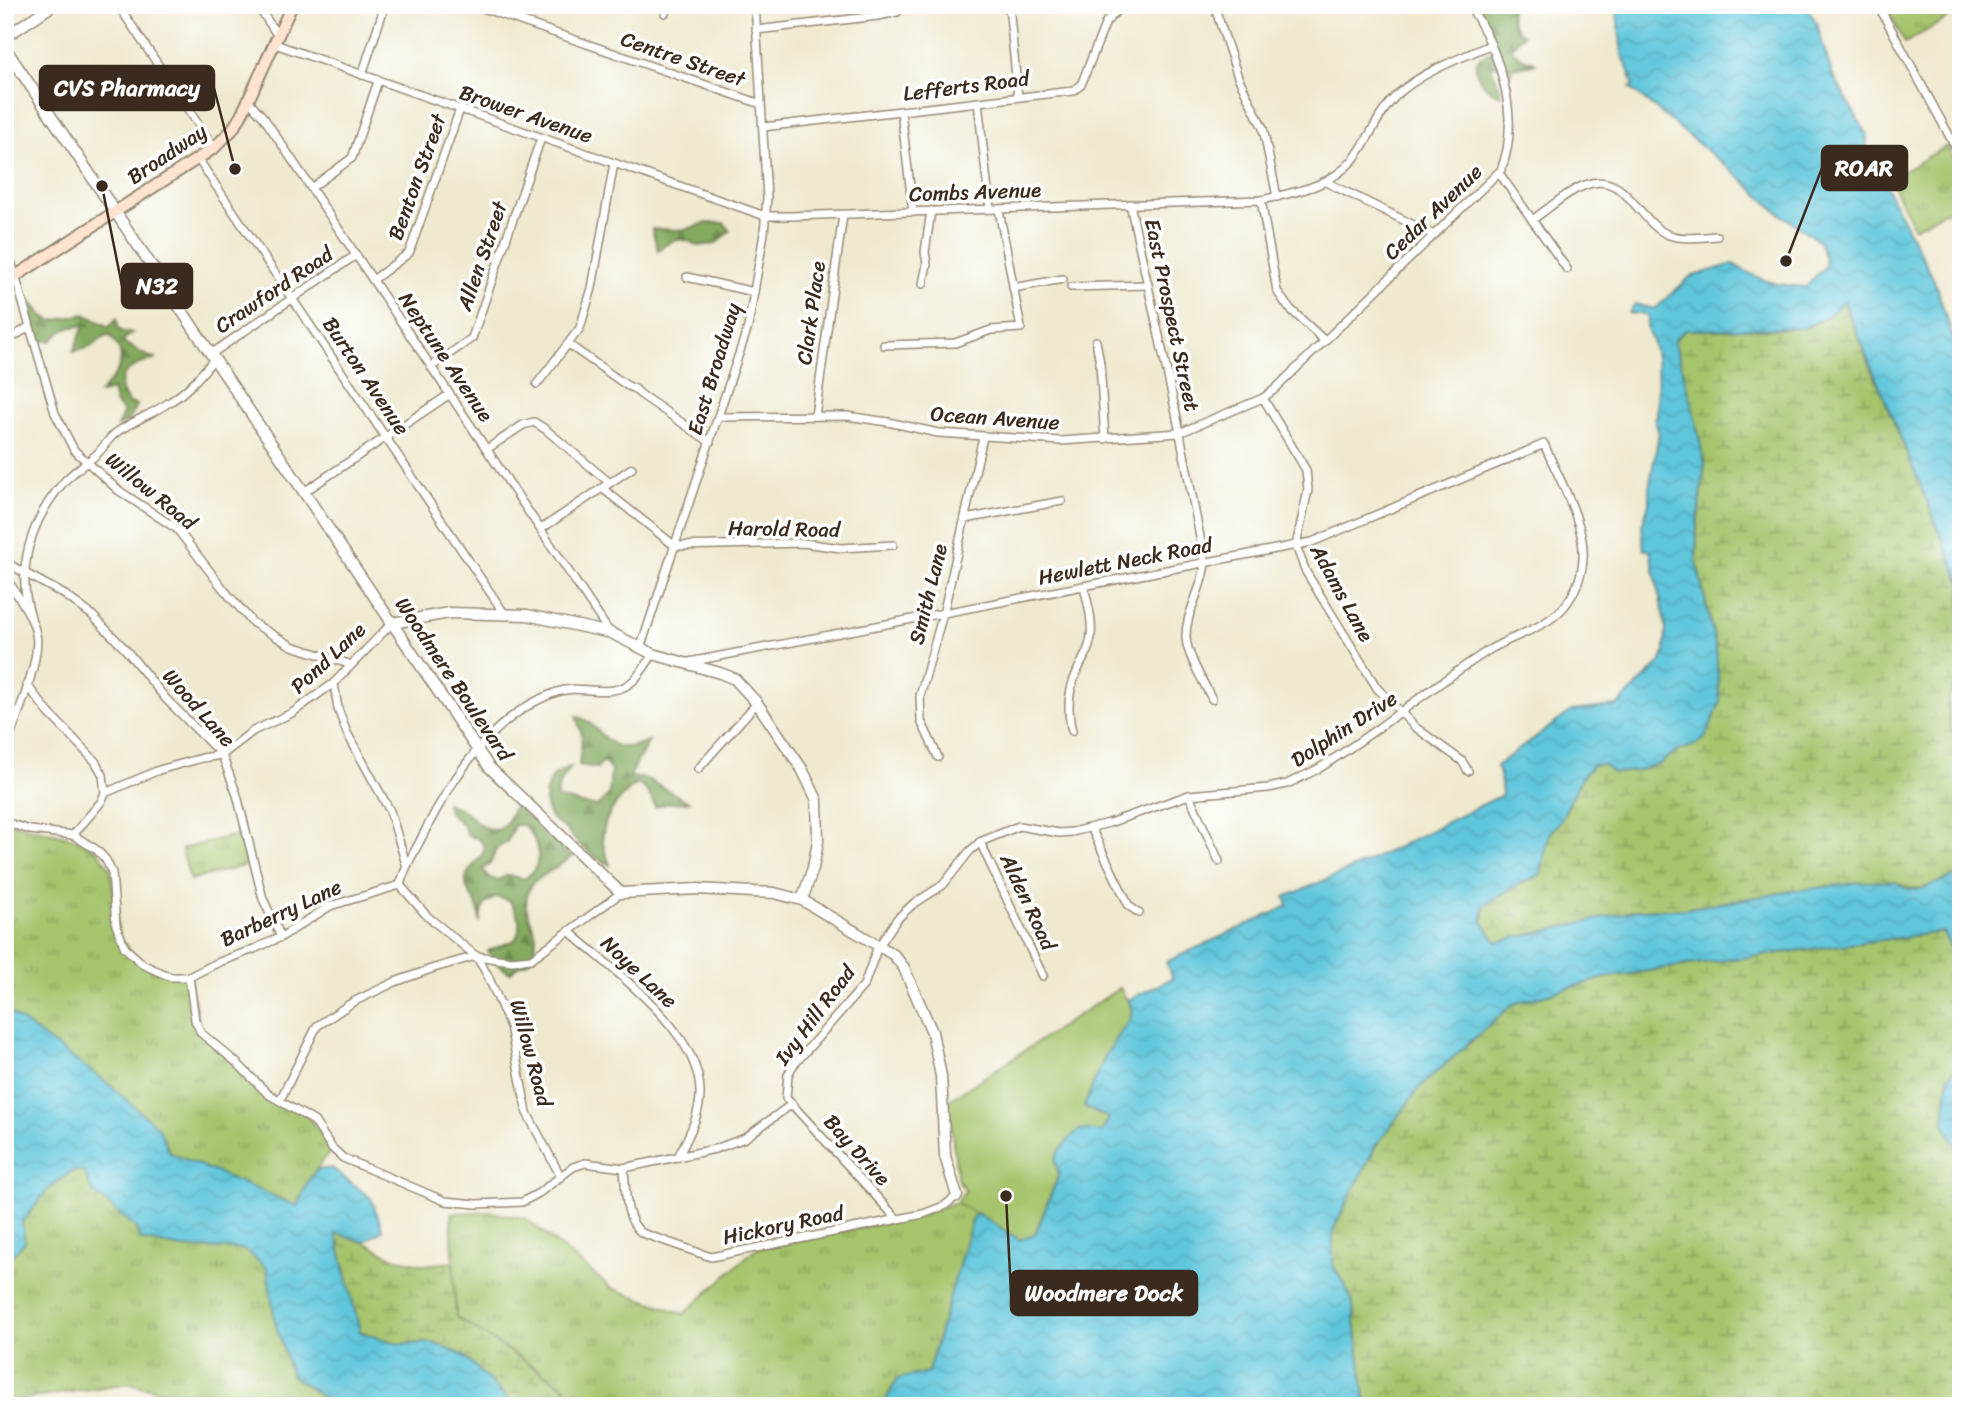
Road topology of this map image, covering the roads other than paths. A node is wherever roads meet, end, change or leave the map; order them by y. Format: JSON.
{"nodes":[{"id":1,"x":53,"y":5,"type":"edge"},
{"id":2,"x":118,"y":5,"type":"edge"},
{"id":3,"x":257,"y":5,"type":"edge"},
{"id":4,"x":292,"y":5,"type":"edge"},
{"id":5,"x":385,"y":5,"type":"edge"},
{"id":6,"x":474,"y":5,"type":"edge"},
{"id":7,"x":755,"y":5,"type":"edge"},
{"id":8,"x":1009,"y":5,"type":"edge"},
{"id":9,"x":1122,"y":5,"type":"edge"},
{"id":10,"x":1214,"y":5,"type":"edge"},
{"id":11,"x":1469,"y":5,"type":"edge"},
{"id":12,"x":1878,"y":5,"type":"edge"},
{"id":13,"x":897,"y":9,"type":"edge"},
{"id":14,"x":756,"y":30,"type":"junction"},
{"id":15,"x":5,"y":37,"type":"edge"},
{"id":16,"x":277,"y":40,"type":"junction"},
{"id":17,"x":1490,"y":45,"type":"junction"},
{"id":18,"x":5,"y":48,"type":"edge"},
{"id":19,"x":362,"y":75,"type":"junction"},
{"id":20,"x":378,"y":81,"type":"junction"},
{"id":21,"x":1018,"y":97,"type":"junction"},
{"id":22,"x":249,"y":101,"type":"junction"},
{"id":23,"x":978,"y":102,"type":"junction"},
{"id":24,"x":761,"y":104,"type":"junction"},
{"id":25,"x":460,"y":109,"type":"junction"},
{"id":26,"x":901,"y":111,"type":"junction"},
{"id":27,"x":763,"y":127,"type":"junction"},
{"id":28,"x":541,"y":138,"type":"junction"},
{"id":29,"x":214,"y":148,"type":"junction"},
{"id":30,"x":1961,"y":157,"type":"edge"},
{"id":31,"x":198,"y":159,"type":"junction"},
{"id":32,"x":614,"y":163,"type":"junction"},
{"id":33,"x":1499,"y":173,"type":"junction"},
{"id":34,"x":1326,"y":182,"type":"junction"},
{"id":35,"x":311,"y":188,"type":"junction"},
{"id":36,"x":1277,"y":197,"type":"junction"},
{"id":37,"x":1261,"y":200,"type":"junction"},
{"id":38,"x":1130,"y":204,"type":"junction"},
{"id":39,"x":990,"y":209,"type":"junction"},
{"id":40,"x":999,"y":210,"type":"junction"},
{"id":41,"x":931,"y":211,"type":"junction"},
{"id":42,"x":116,"y":212,"type":"junction"},
{"id":43,"x":913,"y":212,"type":"junction"},
{"id":44,"x":843,"y":215,"type":"junction"},
{"id":45,"x":765,"y":216,"type":"junction"},
{"id":46,"x":1532,"y":220,"type":"junction"},
{"id":47,"x":1434,"y":236,"type":"junction"},
{"id":48,"x":1717,"y":236,"type":"dead end"},
{"id":49,"x":5,"y":251,"type":"edge"},
{"id":50,"x":356,"y":255,"type":"junction"},
{"id":51,"x":1567,"y":269,"type":"dead end"},
{"id":52,"x":687,"y":277,"type":"dead end"},
{"id":53,"x":373,"y":279,"type":"junction"},
{"id":54,"x":1063,"y":279,"type":"dead end"},
{"id":55,"x":10,"y":280,"type":"edge"},
{"id":56,"x":923,"y":284,"type":"dead end"},
{"id":57,"x":1148,"y":285,"type":"junction"},
{"id":58,"x":1071,"y":287,"type":"dead end"},
{"id":59,"x":1013,"y":288,"type":"junction"},
{"id":60,"x":754,"y":292,"type":"junction"},
{"id":61,"x":292,"y":299,"type":"junction"},
{"id":62,"x":29,"y":327,"type":"junction"},
{"id":63,"x":1096,"y":341,"type":"dead end"},
{"id":64,"x":1325,"y":341,"type":"junction"},
{"id":65,"x":5,"y":342,"type":"edge"},
{"id":66,"x":568,"y":344,"type":"junction"},
{"id":67,"x":884,"y":345,"type":"dead end"},
{"id":68,"x":213,"y":356,"type":"junction"},
{"id":69,"x":432,"y":367,"type":"junction"},
{"id":70,"x":537,"y":384,"type":"dead end"},
{"id":71,"x":450,"y":394,"type":"junction"},
{"id":72,"x":1263,"y":398,"type":"junction"},
{"id":73,"x":815,"y":416,"type":"junction"},
{"id":74,"x":718,"y":417,"type":"junction"},
{"id":75,"x":1180,"y":433,"type":"junction"},
{"id":76,"x":385,"y":437,"type":"junction"},
{"id":77,"x":983,"y":437,"type":"junction"},
{"id":78,"x":1105,"y":439,"type":"junction"},
{"id":79,"x":709,"y":442,"type":"junction"},
{"id":80,"x":486,"y":449,"type":"junction"},
{"id":81,"x":1549,"y":455,"type":"joint"},
{"id":82,"x":86,"y":462,"type":"junction"},
{"id":83,"x":632,"y":468,"type":"dead end"},
{"id":84,"x":606,"y":486,"type":"junction"},
{"id":85,"x":304,"y":492,"type":"junction"},
{"id":86,"x":1062,"y":501,"type":"dead end"},
{"id":87,"x":965,"y":519,"type":"junction"},
{"id":88,"x":541,"y":530,"type":"junction"},
{"id":89,"x":893,"y":545,"type":"dead end"},
{"id":90,"x":675,"y":546,"type":"junction"},
{"id":91,"x":1296,"y":546,"type":"junction"},
{"id":92,"x":5,"y":562,"type":"edge"},
{"id":93,"x":1205,"y":563,"type":"junction"},
{"id":94,"x":24,"y":571,"type":"junction"},
{"id":95,"x":5,"y":576,"type":"edge"},
{"id":96,"x":1084,"y":587,"type":"junction"},
{"id":97,"x":504,"y":613,"type":"junction"},
{"id":98,"x":943,"y":614,"type":"junction"},
{"id":99,"x":31,"y":617,"type":"junction"},
{"id":100,"x":392,"y":623,"type":"junction"},
{"id":101,"x":611,"y":634,"type":"junction"},
{"id":102,"x":640,"y":649,"type":"junction"},
{"id":103,"x":653,"y":654,"type":"junction"},
{"id":104,"x":685,"y":663,"type":"junction"},
{"id":105,"x":349,"y":664,"type":"junction"},
{"id":106,"x":334,"y":683,"type":"junction"},
{"id":107,"x":27,"y":685,"type":"junction"},
{"id":108,"x":1212,"y":699,"type":"dead end"},
{"id":109,"x":757,"y":703,"type":"junction"},
{"id":110,"x":1400,"y":713,"type":"junction"},
{"id":111,"x":5,"y":716,"type":"edge"},
{"id":112,"x":13,"y":728,"type":"junction"},
{"id":113,"x":1072,"y":731,"type":"dead end"},
{"id":114,"x":5,"y":750,"type":"edge"},
{"id":115,"x":478,"y":751,"type":"junction"},
{"id":116,"x":222,"y":755,"type":"junction"},
{"id":117,"x":938,"y":757,"type":"dead end"},
{"id":118,"x":698,"y":769,"type":"dead end"},
{"id":119,"x":1468,"y":771,"type":"dead end"},
{"id":120,"x":105,"y":793,"type":"junction"},
{"id":121,"x":1189,"y":795,"type":"junction"},
{"id":122,"x":5,"y":822,"type":"edge"},
{"id":123,"x":1091,"y":828,"type":"junction"},
{"id":124,"x":73,"y":835,"type":"junction"},
{"id":125,"x":980,"y":842,"type":"junction"},
{"id":126,"x":1219,"y":861,"type":"dead end"},
{"id":127,"x":406,"y":864,"type":"junction"},
{"id":128,"x":400,"y":885,"type":"junction"},
{"id":129,"x":621,"y":893,"type":"junction"},
{"id":130,"x":802,"y":900,"type":"junction"},
{"id":131,"x":1139,"y":913,"type":"dead end"},
{"id":132,"x":569,"y":932,"type":"junction"},
{"id":133,"x":281,"y":937,"type":"junction"},
{"id":134,"x":880,"y":945,"type":"junction"},
{"id":135,"x":476,"y":956,"type":"junction"},
{"id":136,"x":1043,"y":976,"type":"dead end"},
{"id":137,"x":189,"y":977,"type":"junction"},
{"id":138,"x":280,"y":1100,"type":"junction"},
{"id":139,"x":792,"y":1104,"type":"junction"},
{"id":140,"x":678,"y":1157,"type":"junction"},
{"id":141,"x":624,"y":1168,"type":"junction"},
{"id":142,"x":561,"y":1177,"type":"junction"},
{"id":143,"x":957,"y":1196,"type":"joint"},
{"id":144,"x":897,"y":1219,"type":"junction"}],
"edges":[{"from":1,"to":15,"type":"street"},
{"from":2,"to":29,"type":"street"},
{"from":3,"to":16,"type":"street"},
{"from":4,"to":16,"type":"main road","name":"Broadway"},
{"from":5,"to":19,"type":"street"},
{"from":6,"to":24,"type":"street","name":"Centre Street"},
{"from":7,"to":14,"type":"street","name":"East Broadway"},
{"from":8,"to":21,"type":"street"},
{"from":9,"to":21,"type":"street","name":"Lefferts Road"},
{"from":10,"to":36,"type":"street"},
{"from":11,"to":17,"type":"street","name":"Cedar Avenue"},
{"from":12,"to":30,"type":"street"},
{"from":13,"to":14,"type":"street"},
{"from":14,"to":24,"type":"street","name":"East Broadway"},
{"from":16,"to":19,"type":"street","name":"Brower Avenue"},
{"from":16,"to":22,"type":"main road","name":"Broadway"},
{"from":17,"to":33,"type":"street","name":"Cedar Avenue"},
{"from":17,"to":34,"type":"street"},
{"from":18,"to":42,"type":"street","name":"Woodmere Boulevard"},
{"from":19,"to":20,"type":"street","name":"Brower Avenue"},
{"from":20,"to":25,"type":"street","name":"Brower Avenue"},
{"from":20,"to":35,"type":"street"},
{"from":21,"to":23,"type":"street","name":"Lefferts Road"},
{"from":22,"to":29,"type":"main road","name":"Broadway"},
{"from":22,"to":35,"type":"street","name":"Neptune Avenue"},
{"from":23,"to":26,"type":"street","name":"Lefferts Road"},
{"from":23,"to":39,"type":"street"},
{"from":24,"to":27,"type":"street","name":"East Broadway"},
{"from":25,"to":28,"type":"street","name":"Brower Avenue"},
{"from":25,"to":53,"type":"street","name":"Benton Street"},
{"from":26,"to":27,"type":"street","name":"Lefferts Road"},
{"from":26,"to":43,"type":"street"},
{"from":27,"to":45,"type":"street","name":"East Broadway"},
{"from":28,"to":32,"type":"street","name":"Brower Avenue"},
{"from":28,"to":69,"type":"street","name":"Allen Street"},
{"from":29,"to":31,"type":"main road","name":"Broadway"},
{"from":31,"to":42,"type":"main road","name":"Broadway"},
{"from":31,"to":61,"type":"street","name":"Burton Avenue"},
{"from":32,"to":45,"type":"street","name":"Brower Avenue"},
{"from":32,"to":66,"type":"street"},
{"from":33,"to":46,"type":"street"},
{"from":33,"to":47,"type":"street","name":"Cedar Avenue"},
{"from":34,"to":36,"type":"street","name":"Combs Avenue"},
{"from":34,"to":47,"type":"street"},
{"from":35,"to":50,"type":"street","name":"Neptune Avenue"},
{"from":36,"to":37,"type":"street","name":"Combs Avenue"},
{"from":37,"to":38,"type":"street","name":"Combs Avenue"},
{"from":37,"to":64,"type":"street"},
{"from":38,"to":40,"type":"street","name":"Combs Avenue"},
{"from":38,"to":57,"type":"street","name":"East Prospect Street"},
{"from":39,"to":40,"type":"street","name":"Combs Avenue"},
{"from":39,"to":41,"type":"street","name":"Combs Avenue"},
{"from":40,"to":59,"type":"street"},
{"from":41,"to":43,"type":"street","name":"Combs Avenue"},
{"from":41,"to":56,"type":"street"},
{"from":42,"to":55,"type":"main road","name":"Broadway"},
{"from":42,"to":68,"type":"street","name":"Woodmere Boulevard"},
{"from":43,"to":44,"type":"street","name":"Combs Avenue"},
{"from":44,"to":45,"type":"street","name":"Combs Avenue"},
{"from":44,"to":73,"type":"street","name":"Clark Place"},
{"from":45,"to":60,"type":"street","name":"East Broadway"},
{"from":46,"to":48,"type":"street"},
{"from":46,"to":51,"type":"street"},
{"from":47,"to":64,"type":"street","name":"Cedar Avenue"},
{"from":49,"to":55,"type":"street","name":"Willow Road"},
{"from":50,"to":53,"type":"street","name":"Neptune Avenue"},
{"from":50,"to":61,"type":"street","name":"Crawford Road"},
{"from":52,"to":60,"type":"street"},
{"from":53,"to":69,"type":"street","name":"Neptune Avenue"},
{"from":54,"to":59,"type":"street"},
{"from":55,"to":62,"type":"street","name":"Willow Road"},
{"from":57,"to":58,"type":"street"},
{"from":57,"to":75,"type":"street","name":"East Prospect Street"},
{"from":59,"to":67,"type":"street"},
{"from":60,"to":74,"type":"street","name":"East Broadway"},
{"from":61,"to":68,"type":"street","name":"Crawford Road"},
{"from":61,"to":76,"type":"street","name":"Burton Avenue"},
{"from":62,"to":65,"type":"street"},
{"from":62,"to":82,"type":"street","name":"Willow Road"},
{"from":63,"to":78,"type":"street"},
{"from":64,"to":72,"type":"street","name":"Cedar Avenue"},
{"from":66,"to":70,"type":"street"},
{"from":66,"to":79,"type":"street"},
{"from":68,"to":82,"type":"street","name":"Crawford Road"},
{"from":68,"to":85,"type":"street","name":"Woodmere Boulevard"},
{"from":69,"to":71,"type":"street","name":"Neptune Avenue"},
{"from":71,"to":76,"type":"street"},
{"from":71,"to":80,"type":"street","name":"Neptune Avenue"},
{"from":72,"to":75,"type":"street","name":"Ocean Avenue"},
{"from":72,"to":91,"type":"street","name":"Adams Lane"},
{"from":73,"to":74,"type":"street","name":"Ocean Avenue"},
{"from":73,"to":77,"type":"street","name":"Ocean Avenue"},
{"from":74,"to":79,"type":"street","name":"East Broadway"},
{"from":75,"to":78,"type":"street","name":"Ocean Avenue"},
{"from":75,"to":93,"type":"street","name":"East Prospect Street"},
{"from":76,"to":85,"type":"street"},
{"from":76,"to":97,"type":"street","name":"Burton Avenue"},
{"from":77,"to":78,"type":"street","name":"Ocean Avenue"},
{"from":77,"to":87,"type":"street","name":"Smith Lane"},
{"from":79,"to":90,"type":"street","name":"East Broadway"},
{"from":80,"to":84,"type":"street"},
{"from":80,"to":88,"type":"street","name":"Neptune Avenue"},
{"from":81,"to":91,"type":"street","name":"Hewlett Neck Road"},
{"from":81,"to":110,"type":"street","name":"Dolphin Drive"},
{"from":82,"to":94,"type":"street","name":"Crawford Road"},
{"from":82,"to":105,"type":"street","name":"Willow Road"},
{"from":83,"to":84,"type":"street"},
{"from":84,"to":88,"type":"street"},
{"from":84,"to":90,"type":"street"},
{"from":85,"to":100,"type":"street","name":"Woodmere Boulevard"},
{"from":86,"to":87,"type":"street"},
{"from":87,"to":98,"type":"street","name":"Smith Lane"},
{"from":88,"to":101,"type":"street","name":"Neptune Avenue"},
{"from":89,"to":90,"type":"street","name":"Harold Road"},
{"from":90,"to":102,"type":"street","name":"East Broadway"},
{"from":91,"to":93,"type":"street","name":"Hewlett Neck Road"},
{"from":91,"to":110,"type":"street","name":"Adams Lane"},
{"from":92,"to":94,"type":"street","name":"Wood Lane"},
{"from":93,"to":96,"type":"street","name":"Hewlett Neck Road"},
{"from":93,"to":108,"type":"street"},
{"from":94,"to":99,"type":"street","name":"Crawford Road"},
{"from":94,"to":116,"type":"street","name":"Wood Lane"},
{"from":95,"to":99,"type":"street"},
{"from":96,"to":98,"type":"street","name":"Hewlett Neck Road"},
{"from":96,"to":113,"type":"street"},
{"from":97,"to":100,"type":"street"},
{"from":97,"to":101,"type":"street"},
{"from":98,"to":104,"type":"street","name":"Hewlett Neck Road"},
{"from":98,"to":117,"type":"street","name":"Smith Lane"},
{"from":99,"to":107,"type":"street","name":"Crawford Road"},
{"from":100,"to":105,"type":"street","name":"Pond Lane"},
{"from":100,"to":115,"type":"street","name":"Woodmere Boulevard"},
{"from":101,"to":102,"type":"street"},
{"from":102,"to":103,"type":"street"},
{"from":103,"to":104,"type":"street"},
{"from":103,"to":115,"type":"street"},
{"from":104,"to":109,"type":"street"},
{"from":105,"to":106,"type":"street","name":"Pond Lane"},
{"from":106,"to":116,"type":"street","name":"Pond Lane"},
{"from":106,"to":127,"type":"street"},
{"from":107,"to":112,"type":"street","name":"Crawford Road"},
{"from":107,"to":120,"type":"street"},
{"from":109,"to":118,"type":"street"},
{"from":109,"to":130,"type":"street"},
{"from":110,"to":119,"type":"street","name":"Adams Lane"},
{"from":110,"to":121,"type":"street","name":"Dolphin Drive"},
{"from":111,"to":112,"type":"street"},
{"from":112,"to":114,"type":"street","name":"Crawford Road"},
{"from":115,"to":127,"type":"street"},
{"from":115,"to":129,"type":"street","name":"Woodmere Boulevard"},
{"from":116,"to":120,"type":"street","name":"Pond Lane"},
{"from":116,"to":133,"type":"street","name":"Wood Lane"},
{"from":120,"to":124,"type":"street"},
{"from":121,"to":123,"type":"street","name":"Dolphin Drive"},
{"from":121,"to":126,"type":"street"},
{"from":122,"to":124,"type":"street"},
{"from":123,"to":125,"type":"street","name":"Dolphin Drive"},
{"from":123,"to":131,"type":"street"},
{"from":124,"to":137,"type":"street"},
{"from":125,"to":134,"type":"street","name":"Dolphin Drive"},
{"from":125,"to":136,"type":"street","name":"Alden Road"},
{"from":127,"to":128,"type":"street"},
{"from":128,"to":133,"type":"street","name":"Barberry Lane"},
{"from":128,"to":135,"type":"street","name":"Willow Road"},
{"from":129,"to":130,"type":"street"},
{"from":129,"to":132,"type":"street"},
{"from":130,"to":134,"type":"street"},
{"from":132,"to":135,"type":"street"},
{"from":132,"to":140,"type":"street","name":"Noye Lane"},
{"from":133,"to":137,"type":"street","name":"Barberry Lane"},
{"from":134,"to":139,"type":"street","name":"Ivy Hill Road"},
{"from":134,"to":143,"type":"street"},
{"from":135,"to":138,"type":"street"},
{"from":135,"to":142,"type":"street","name":"Willow Road"},
{"from":137,"to":138,"type":"street"},
{"from":138,"to":142,"type":"street"},
{"from":139,"to":140,"type":"street"},
{"from":139,"to":144,"type":"street","name":"Bay Drive"},
{"from":140,"to":141,"type":"street"},
{"from":141,"to":142,"type":"street"},
{"from":141,"to":144,"type":"street","name":"Hickory Road"},
{"from":143,"to":144,"type":"street","name":"Hickory Road"}]}
